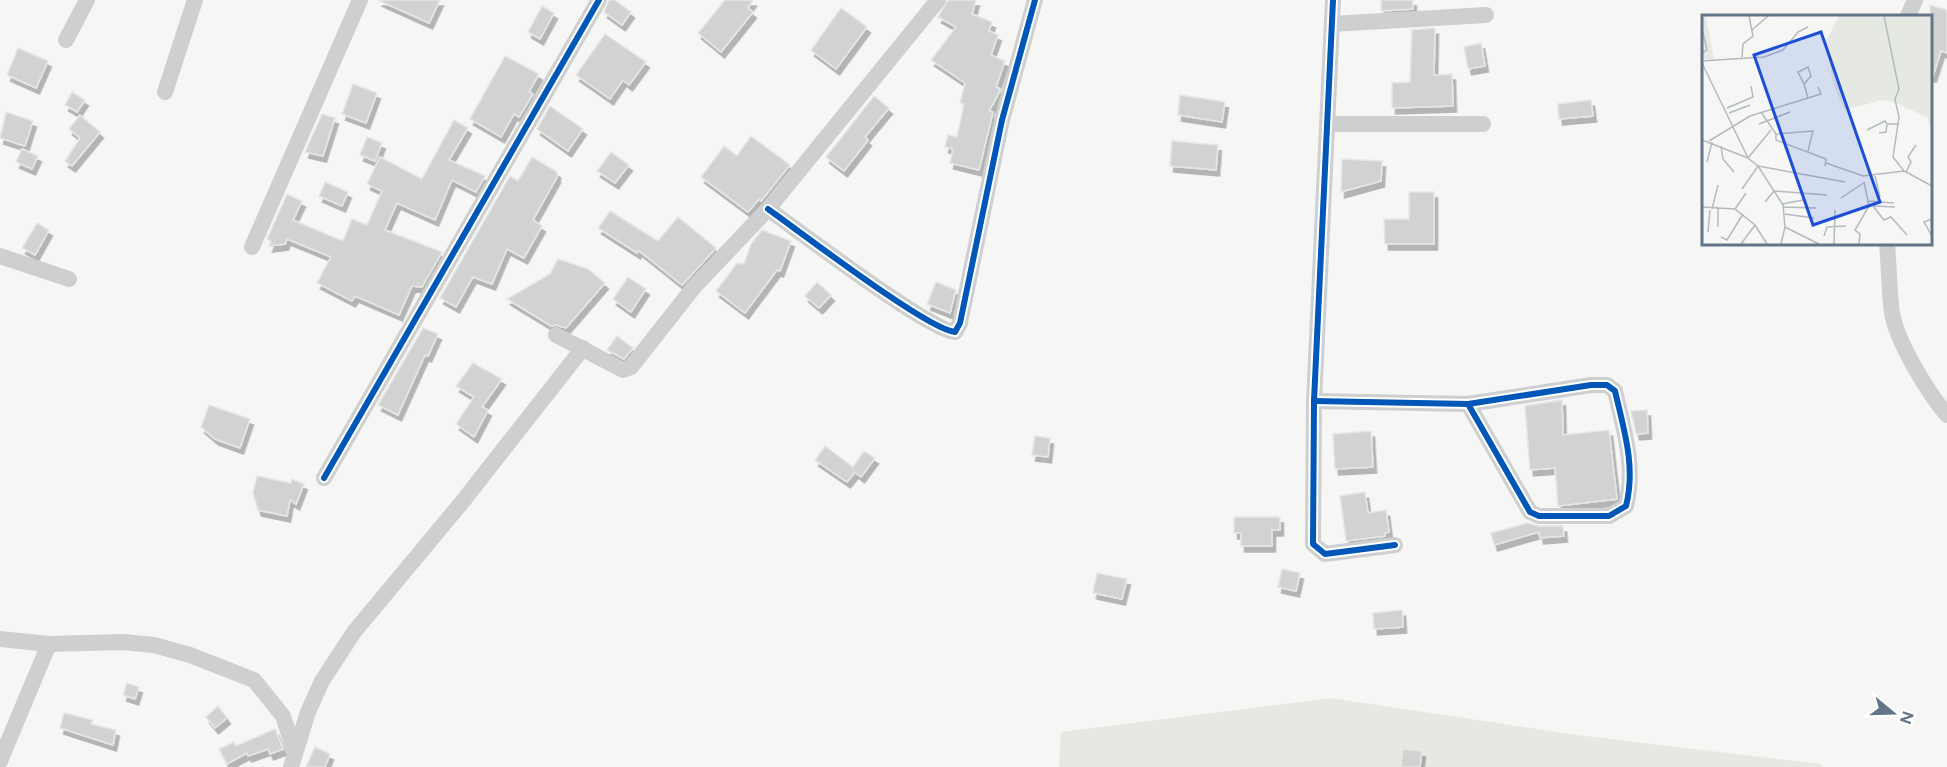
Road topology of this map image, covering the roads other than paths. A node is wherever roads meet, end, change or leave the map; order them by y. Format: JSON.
{"nodes":[{"id":1,"x":87,"y":0,"type":"edge"},
{"id":2,"x":195,"y":0,"type":"edge"},
{"id":3,"x":360,"y":0,"type":"edge"},
{"id":4,"x":599,"y":0,"type":"edge"},
{"id":5,"x":939,"y":0,"type":"edge"},
{"id":6,"x":1035,"y":0,"type":"edge"},
{"id":7,"x":1333,"y":0,"type":"edge"},
{"id":8,"x":1915,"y":0,"type":"edge"},
{"id":9,"x":1486,"y":15,"type":"dead end"},
{"id":10,"x":1908,"y":15,"type":"edge"},
{"id":11,"x":1332,"y":24,"type":"junction"},
{"id":12,"x":66,"y":40,"type":"dead end"},
{"id":13,"x":165,"y":92,"type":"dead end"},
{"id":14,"x":1329,"y":124,"type":"junction"},
{"id":15,"x":1483,"y":124,"type":"dead end"},
{"id":16,"x":768,"y":209,"type":"junction"},
{"id":17,"x":1887,"y":244,"type":"edge"},
{"id":18,"x":252,"y":248,"type":"dead end"},
{"id":19,"x":0,"y":256,"type":"edge"},
{"id":20,"x":69,"y":279,"type":"dead end"},
{"id":21,"x":556,"y":335,"type":"dead end"},
{"id":22,"x":583,"y":348,"type":"junction"},
{"id":23,"x":1314,"y":401,"type":"junction"},
{"id":24,"x":1468,"y":404,"type":"junction"},
{"id":25,"x":1947,"y":415,"type":"edge"},
{"id":26,"x":324,"y":478,"type":"dead end"},
{"id":27,"x":1395,"y":545,"type":"dead end"},
{"id":28,"x":2,"y":642,"type":"edge"},
{"id":29,"x":49,"y":644,"type":"junction"},
{"id":30,"x":293,"y":760,"type":"edge"},
{"id":31,"x":0,"y":761,"type":"edge"}],
"edges":[{"from":1,"to":12,"type":"street"},
{"from":2,"to":13,"type":"street"},
{"from":3,"to":18,"type":"street"},
{"from":4,"to":26,"type":"street"},
{"from":5,"to":16,"type":"street"},
{"from":6,"to":16,"type":"street"},
{"from":7,"to":11,"type":"street"},
{"from":8,"to":10,"type":"street"},
{"from":9,"to":11,"type":"street"},
{"from":11,"to":14,"type":"street"},
{"from":14,"to":15,"type":"street"},
{"from":14,"to":23,"type":"street"},
{"from":16,"to":22,"type":"street"},
{"from":17,"to":25,"type":"street"},
{"from":19,"to":20,"type":"street"},
{"from":21,"to":22,"type":"street"},
{"from":22,"to":30,"type":"street"},
{"from":23,"to":24,"type":"street"},
{"from":23,"to":27,"type":"street"},
{"from":24,"to":24,"type":"street"},
{"from":28,"to":29,"type":"street"},
{"from":29,"to":30,"type":"street"},
{"from":29,"to":31,"type":"street"}]}
